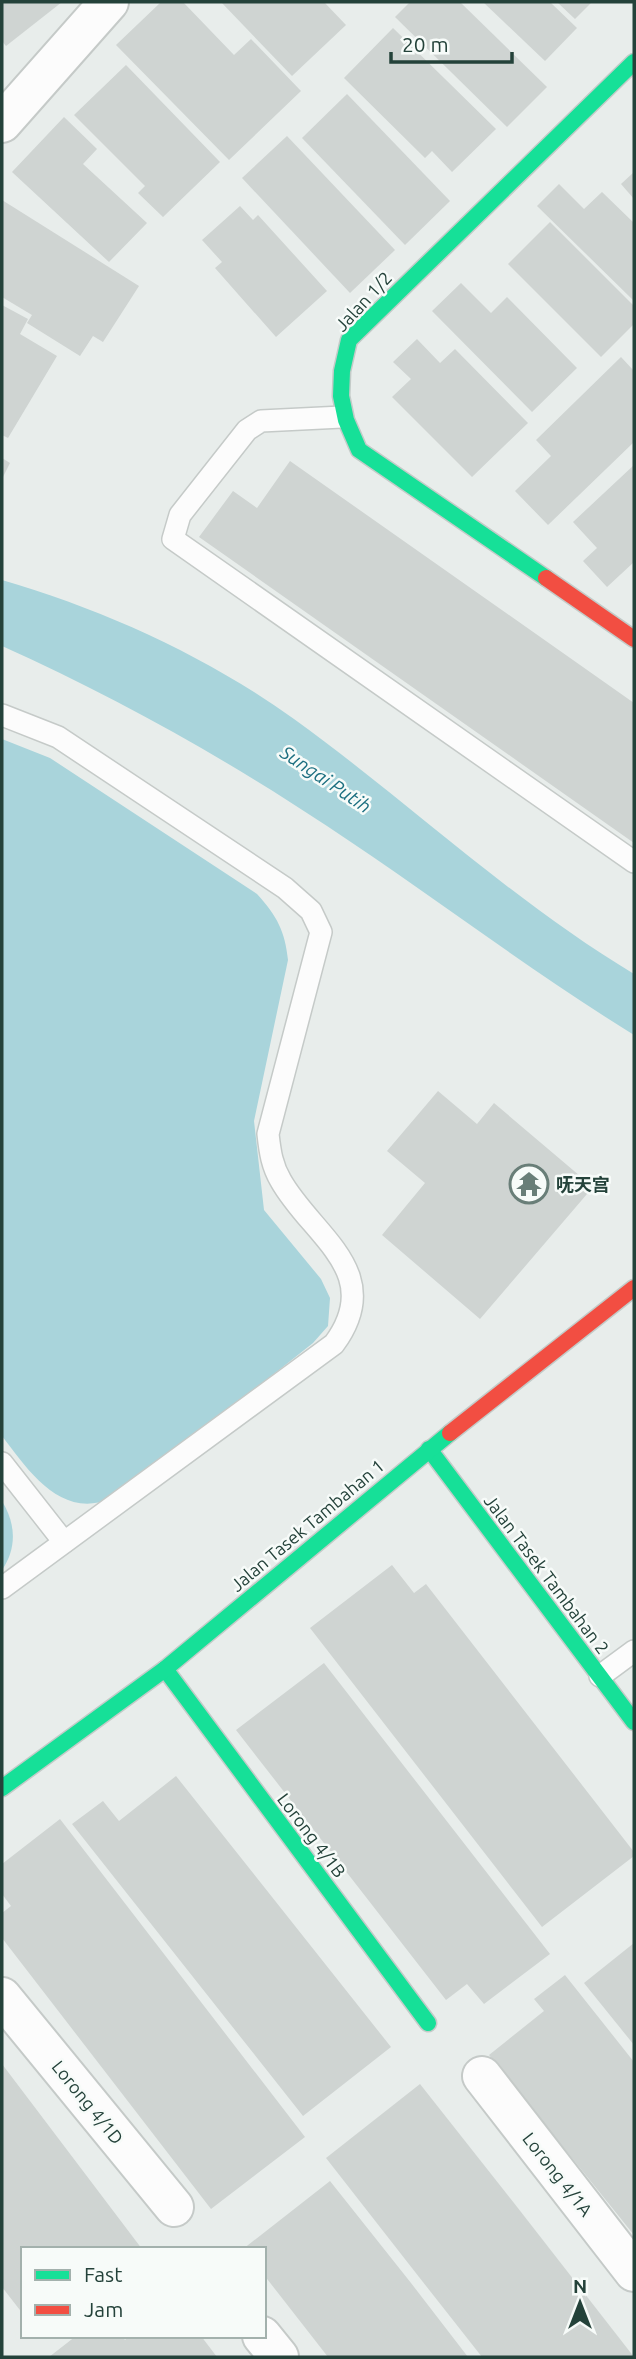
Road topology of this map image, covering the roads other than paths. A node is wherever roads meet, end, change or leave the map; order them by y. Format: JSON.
{"nodes":[{"id":1,"x":109,"y":2,"type":"edge"},
{"id":2,"x":634,"y":62,"type":"edge"},
{"id":3,"x":2,"y":123,"type":"edge"},
{"id":4,"x":342,"y":417,"type":"junction"},
{"id":5,"x":634,"y":639,"type":"edge"},
{"id":6,"x":2,"y":715,"type":"edge"},
{"id":7,"x":634,"y":862,"type":"edge"},
{"id":8,"x":634,"y":1288,"type":"edge"},
{"id":9,"x":429,"y":1450,"type":"junction"},
{"id":10,"x":2,"y":1463,"type":"edge"},
{"id":11,"x":64,"y":1542,"type":"junction"},
{"id":12,"x":2,"y":1588,"type":"edge"},
{"id":13,"x":634,"y":1650,"type":"edge"},
{"id":14,"x":165,"y":1669,"type":"junction"},
{"id":15,"x":600,"y":1676,"type":"junction"},
{"id":16,"x":634,"y":1722,"type":"edge"},
{"id":17,"x":2,"y":1788,"type":"edge"},
{"id":18,"x":2,"y":1997,"type":"edge"},
{"id":19,"x":428,"y":2023,"type":"dead end"},
{"id":20,"x":482,"y":2076,"type":"dead end"},
{"id":21,"x":174,"y":2207,"type":"dead end"},
{"id":22,"x":634,"y":2272,"type":"edge"},
{"id":23,"x":264,"y":2338,"type":"edge"},
{"id":24,"x":279,"y":2357,"type":"edge"}],
"edges":[{"from":1,"to":3,"type":"street"},
{"from":2,"to":4,"type":"street","name":"Jalan 1/2"},
{"from":4,"to":5,"type":"street","name":"Jalan 1/2"},
{"from":4,"to":7,"type":"lane"},
{"from":6,"to":11,"type":"lane"},
{"from":8,"to":9,"type":"street","name":"Jalan Tasek Tambahan 1"},
{"from":9,"to":14,"type":"street","name":"Jalan Tasek Tambahan 1"},
{"from":9,"to":15,"type":"street","name":"Jalan Tasek Tambahan 2"},
{"from":10,"to":11,"type":"lane"},
{"from":11,"to":12,"type":"lane"},
{"from":13,"to":15,"type":"lane"},
{"from":14,"to":17,"type":"street","name":"Jalan Tasek Tambahan 1"},
{"from":14,"to":19,"type":"street","name":"Lorong 4/1B"},
{"from":15,"to":16,"type":"street","name":"Jalan Tasek Tambahan 2"},
{"from":18,"to":21,"type":"street","name":"Lorong 4/1D"},
{"from":20,"to":22,"type":"street","name":"Lorong 4/1A"},
{"from":23,"to":24,"type":"street"}]}
